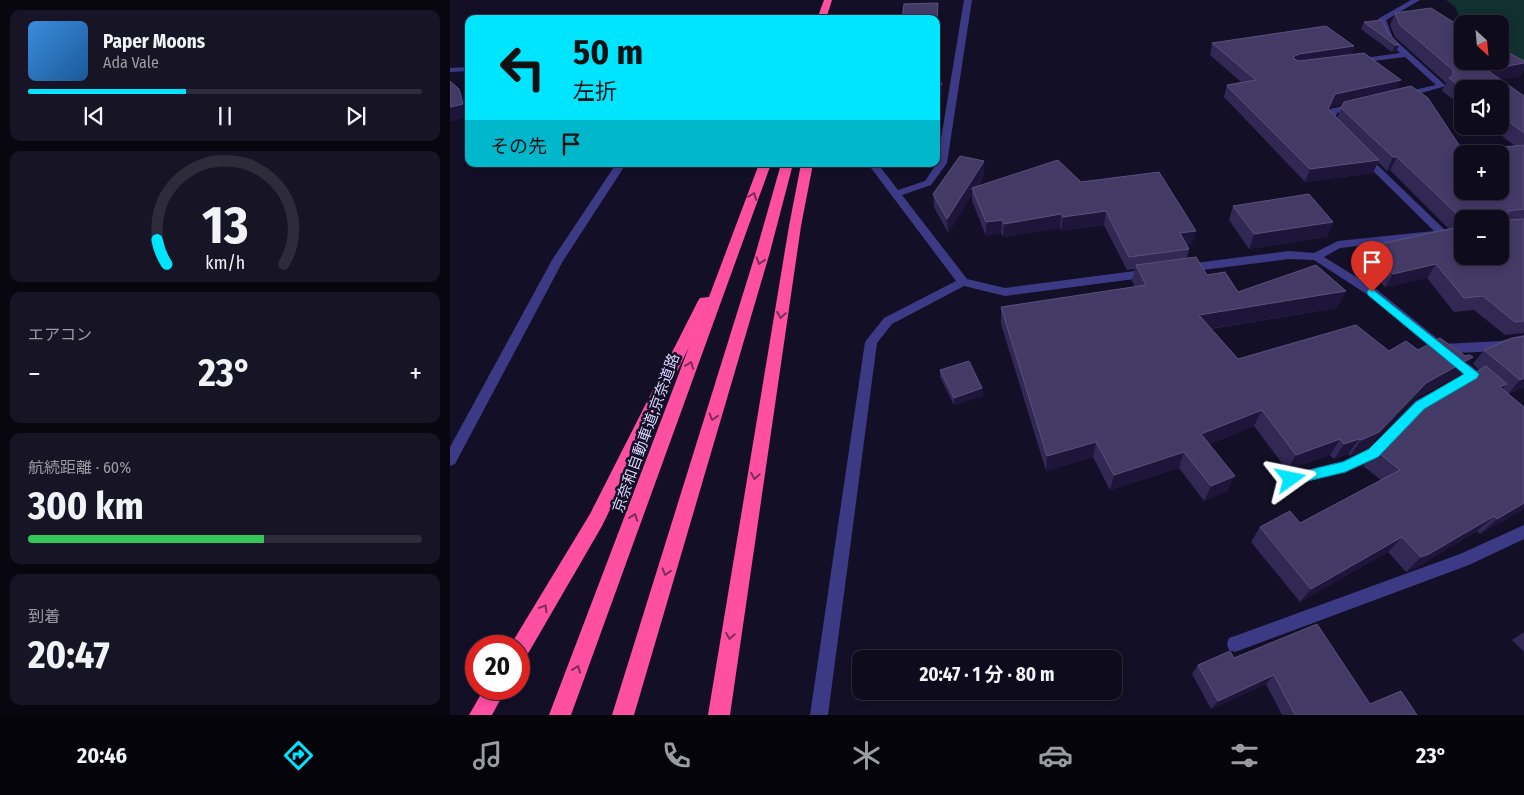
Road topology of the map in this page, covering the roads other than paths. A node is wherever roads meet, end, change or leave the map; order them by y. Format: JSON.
{"nodes":[{"id":1,"x":968,"y":0,"type":"edge"},
{"id":2,"x":1416,"y":0,"type":"edge"},
{"id":3,"x":828,"y":1,"type":"edge"},
{"id":4,"x":823,"y":15,"type":"edge"},
{"id":5,"x":1407,"y":54,"type":"junction"},
{"id":6,"x":1351,"y":62,"type":"edge"},
{"id":7,"x":465,"y":69,"type":"edge"},
{"id":8,"x":450,"y":70,"type":"edge"},
{"id":9,"x":1397,"y":97,"type":"edge"},
{"id":10,"x":1370,"y":103,"type":"edge"},
{"id":11,"x":1343,"y":136,"type":"edge"},
{"id":12,"x":1357,"y":150,"type":"edge"},
{"id":13,"x":940,"y":166,"type":"edge"},
{"id":14,"x":619,"y":167,"type":"edge"},
{"id":15,"x":764,"y":167,"type":"edge"},
{"id":16,"x":786,"y":167,"type":"edge"},
{"id":17,"x":807,"y":167,"type":"edge"},
{"id":18,"x":875,"y":167,"type":"edge"},
{"id":19,"x":939,"y":167,"type":"edge"},
{"id":20,"x":897,"y":193,"type":"junction"},
{"id":21,"x":740,"y":228,"type":"junction"},
{"id":22,"x":1454,"y":231,"type":"edge"},
{"id":23,"x":1441,"y":232,"type":"junction"},
{"id":24,"x":1316,"y":257,"type":"junction"},
{"id":25,"x":963,"y":282,"type":"junction"},
{"id":26,"x":1524,"y":340,"type":"edge"},
{"id":27,"x":1443,"y":350,"type":"junction"},
{"id":28,"x":1473,"y":374,"type":"junction"},
{"id":29,"x":1495,"y":393,"type":"edge"},
{"id":30,"x":450,"y":460,"type":"edge"},
{"id":31,"x":1291,"y":479,"type":"dead end"},
{"id":32,"x":1524,"y":532,"type":"edge"},
{"id":33,"x":528,"y":635,"type":"edge"},
{"id":34,"x":1235,"y":644,"type":"dead end"},
{"id":35,"x":489,"y":700,"type":"edge"},
{"id":36,"x":480,"y":715,"type":"edge"},
{"id":37,"x":560,"y":715,"type":"edge"},
{"id":38,"x":623,"y":715,"type":"edge"},
{"id":39,"x":719,"y":715,"type":"edge"},
{"id":40,"x":819,"y":715,"type":"edge"}],
"edges":[{"from":1,"to":13,"type":"street"},
{"from":2,"to":5,"type":"street"},
{"from":3,"to":4,"type":"highway"},
{"from":5,"to":6,"type":"street"},
{"from":5,"to":9,"type":"street"},
{"from":7,"to":8,"type":"street"},
{"from":10,"to":11,"type":"street"},
{"from":12,"to":23,"type":"street"},
{"from":14,"to":30,"type":"street"},
{"from":21,"to":15,"type":"highway","name":"京奈和自動車道;京奈道路","one_way":true},
{"from":16,"to":38,"type":"highway","one_way":true},
{"from":17,"to":39,"type":"highway","one_way":true},
{"from":18,"to":20,"type":"street"},
{"from":19,"to":20,"type":"street"},
{"from":20,"to":25,"type":"street"},
{"from":33,"to":21,"type":"highway","one_way":true},
{"from":37,"to":21,"type":"highway","name":"京奈和自動車道;京奈道路","one_way":true},
{"from":22,"to":23,"type":"street"},
{"from":23,"to":24,"type":"street"},
{"from":24,"to":25,"type":"street"},
{"from":24,"to":27,"type":"street"},
{"from":25,"to":40,"type":"street"},
{"from":26,"to":27,"type":"street"},
{"from":27,"to":28,"type":"street"},
{"from":28,"to":29,"type":"street"},
{"from":28,"to":31,"type":"street"},
{"from":32,"to":34,"type":"street"},
{"from":35,"to":36,"type":"highway"}]}
